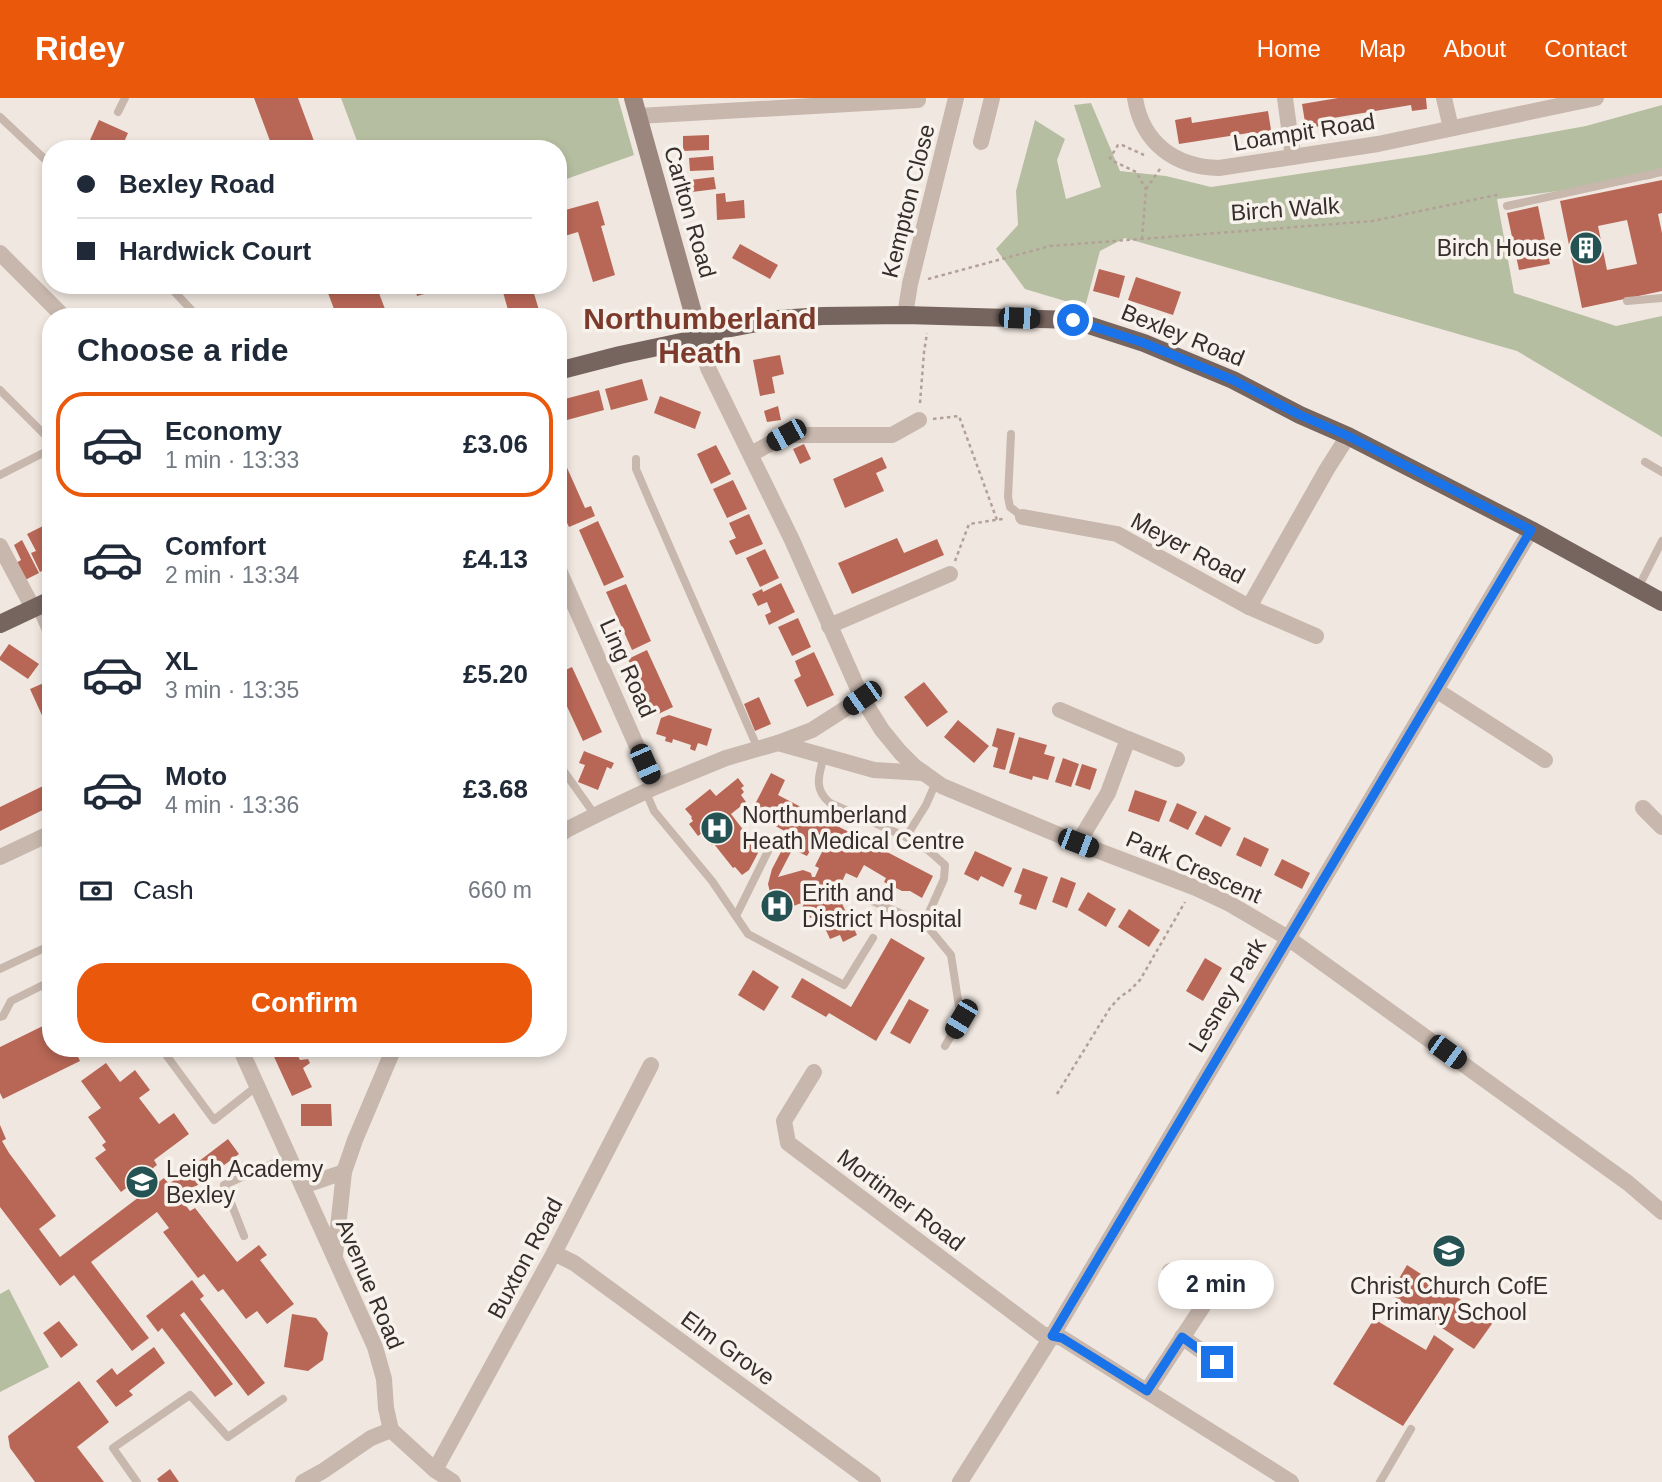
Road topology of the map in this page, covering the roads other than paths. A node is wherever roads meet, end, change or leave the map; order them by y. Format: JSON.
{"nodes":[{"id":1,"x":125,"y":98,"type":"edge"},
{"id":2,"x":633,"y":98,"type":"edge"},
{"id":3,"x":956,"y":98,"type":"edge"},
{"id":4,"x":992,"y":98,"type":"edge"},
{"id":5,"x":1135,"y":98,"type":"edge"},
{"id":6,"x":1285,"y":98,"type":"edge"},
{"id":7,"x":1444,"y":98,"type":"edge"},
{"id":8,"x":1596,"y":98,"type":"edge"},
{"id":9,"x":918,"y":100,"type":"dead end"},
{"id":10,"x":118,"y":112,"type":"dead end"},
{"id":11,"x":638,"y":116,"type":"junction"},
{"id":12,"x":0,"y":117,"type":"edge"},
{"id":13,"x":1451,"y":128,"type":"junction"},
{"id":14,"x":981,"y":142,"type":"dead end"},
{"id":15,"x":42,"y":157,"type":"edge"},
{"id":16,"x":1293,"y":157,"type":"junction"},
{"id":17,"x":1662,"y":172,"type":"edge"},
{"id":18,"x":1507,"y":206,"type":"dead end"},
{"id":19,"x":0,"y":253,"type":"edge"},
{"id":20,"x":176,"y":294,"type":"edge"},
{"id":21,"x":1662,"y":298,"type":"edge"},
{"id":22,"x":1627,"y":301,"type":"dead end"},
{"id":23,"x":55,"y":308,"type":"edge"},
{"id":24,"x":190,"y":308,"type":"edge"},
{"id":25,"x":905,"y":315,"type":"junction"},
{"id":26,"x":700,"y":338,"type":"junction"},
{"id":27,"x":567,"y":369,"type":"edge"},
{"id":28,"x":0,"y":390,"type":"edge"},
{"id":29,"x":919,"y":420,"type":"road end"},
{"id":30,"x":42,"y":432,"type":"edge"},
{"id":31,"x":1012,"y":434,"type":"dead end"},
{"id":32,"x":1348,"y":436,"type":"junction"},
{"id":33,"x":42,"y":454,"type":"edge"},
{"id":34,"x":751,"y":454,"type":"junction"},
{"id":35,"x":636,"y":459,"type":"dead end"},
{"id":36,"x":1644,"y":463,"type":"dead end"},
{"id":37,"x":1662,"y":472,"type":"edge"},
{"id":38,"x":0,"y":475,"type":"edge"},
{"id":39,"x":1023,"y":517,"type":"joint"},
{"id":40,"x":1531,"y":530,"type":"junction"},
{"id":41,"x":1662,"y":541,"type":"edge"},
{"id":42,"x":0,"y":546,"type":"edge"},
{"id":43,"x":950,"y":573,"type":"road end"},
{"id":44,"x":1638,"y":588,"type":"junction"},
{"id":45,"x":1662,"y":602,"type":"edge"},
{"id":46,"x":41,"y":604,"type":"edge"},
{"id":47,"x":567,"y":607,"type":"edge"},
{"id":48,"x":1249,"y":607,"type":"junction"},
{"id":49,"x":0,"y":624,"type":"edge"},
{"id":50,"x":829,"y":626,"type":"junction"},
{"id":51,"x":1316,"y":636,"type":"dead end"},
{"id":52,"x":1436,"y":690,"type":"junction"},
{"id":53,"x":862,"y":698,"type":"junction"},
{"id":54,"x":1060,"y":710,"type":"dead end"},
{"id":55,"x":1128,"y":739,"type":"junction"},
{"id":56,"x":778,"y":743,"type":"junction"},
{"id":57,"x":758,"y":749,"type":"junction"},
{"id":58,"x":824,"y":756,"type":"junction"},
{"id":59,"x":1177,"y":759,"type":"dead end"},
{"id":60,"x":1545,"y":760,"type":"dead end"},
{"id":61,"x":567,"y":776,"type":"edge"},
{"id":62,"x":930,"y":777,"type":"junction"},
{"id":63,"x":651,"y":789,"type":"junction"},
{"id":64,"x":1643,"y":808,"type":"dead end"},
{"id":65,"x":595,"y":815,"type":"junction"},
{"id":66,"x":1662,"y":827,"type":"edge"},
{"id":67,"x":567,"y":831,"type":"edge"},
{"id":68,"x":42,"y":837,"type":"edge"},
{"id":69,"x":906,"y":837,"type":"junction"},
{"id":70,"x":773,"y":841,"type":"dead end"},
{"id":71,"x":1078,"y":843,"type":"junction"},
{"id":72,"x":0,"y":857,"type":"edge"},
{"id":73,"x":863,"y":897,"type":"dead end"},
{"id":74,"x":736,"y":916,"type":"junction"},
{"id":75,"x":923,"y":921,"type":"junction"},
{"id":76,"x":873,"y":938,"type":"dead end"},
{"id":77,"x":1288,"y":938,"type":"junction"},
{"id":78,"x":42,"y":949,"type":"edge"},
{"id":79,"x":0,"y":969,"type":"edge"},
{"id":80,"x":42,"y":985,"type":"edge"},
{"id":81,"x":0,"y":1017,"type":"edge"},
{"id":82,"x":946,"y":1046,"type":"dead end"},
{"id":83,"x":168,"y":1057,"type":"edge"},
{"id":84,"x":244,"y":1057,"type":"edge"},
{"id":85,"x":390,"y":1057,"type":"edge"},
{"id":86,"x":651,"y":1065,"type":"dead end"},
{"id":87,"x":814,"y":1072,"type":"dead end"},
{"id":88,"x":257,"y":1086,"type":"junction"},
{"id":89,"x":290,"y":1156,"type":"junction"},
{"id":90,"x":344,"y":1172,"type":"junction"},
{"id":91,"x":303,"y":1186,"type":"junction"},
{"id":92,"x":1662,"y":1212,"type":"edge"},
{"id":93,"x":244,"y":1236,"type":"dead end"},
{"id":94,"x":554,"y":1253,"type":"junction"},
{"id":95,"x":334,"y":1257,"type":"junction"},
{"id":96,"x":1170,"y":1271,"type":"dead end"},
{"id":97,"x":1052,"y":1336,"type":"junction"},
{"id":98,"x":1182,"y":1337,"type":"junction"},
{"id":99,"x":1217,"y":1362,"type":"dead end"},
{"id":100,"x":1147,"y":1391,"type":"junction"},
{"id":101,"x":283,"y":1399,"type":"dead end"},
{"id":102,"x":1411,"y":1429,"type":"dead end"},
{"id":103,"x":391,"y":1430,"type":"junction"},
{"id":104,"x":435,"y":1470,"type":"junction"},
{"id":105,"x":137,"y":1482,"type":"edge"},
{"id":106,"x":303,"y":1482,"type":"edge"},
{"id":107,"x":453,"y":1482,"type":"edge"},
{"id":108,"x":873,"y":1482,"type":"edge"},
{"id":109,"x":960,"y":1482,"type":"edge"},
{"id":110,"x":1291,"y":1482,"type":"edge"},
{"id":111,"x":1380,"y":1482,"type":"edge"}],
"edges":[{"from":1,"to":10,"type":"lane"},
{"from":2,"to":11,"type":"street","name":"Carlton Road"},
{"from":3,"to":25,"type":"street","name":"Kempton Close"},
{"from":4,"to":14,"type":"street"},
{"from":5,"to":16,"type":"street","name":"Loampit Road"},
{"from":6,"to":16,"type":"street"},
{"from":7,"to":13,"type":"street"},
{"from":8,"to":13,"type":"street","name":"Loampit Road"},
{"from":9,"to":11,"type":"street"},
{"from":11,"to":26,"type":"street","name":"Carlton Road"},
{"from":12,"to":15,"type":"lane"},
{"from":13,"to":16,"type":"street","name":"Loampit Road"},
{"from":17,"to":18,"type":"lane"},
{"from":19,"to":23,"type":"street"},
{"from":20,"to":24,"type":"lane"},
{"from":21,"to":22,"type":"lane"},
{"from":25,"to":26,"type":"main road","name":"Bexley Road"},
{"from":25,"to":32,"type":"main road","name":"Bexley Road"},
{"from":26,"to":27,"type":"main road","name":"Bexley Road"},
{"from":26,"to":34,"type":"street","name":"Park Crescent"},
{"from":28,"to":30,"type":"lane"},
{"from":29,"to":34,"type":"street"},
{"from":31,"to":39,"type":"lane"},
{"from":32,"to":40,"type":"main road","name":"Bexley Road"},
{"from":32,"to":48,"type":"street","name":"Meyer Road"},
{"from":33,"to":38,"type":"lane"},
{"from":34,"to":50,"type":"street","name":"Park Crescent"},
{"from":35,"to":57,"type":"lane"},
{"from":36,"to":37,"type":"lane"},
{"from":39,"to":48,"type":"street","name":"Meyer Road"},
{"from":40,"to":44,"type":"main road","name":"Bexley Road"},
{"from":40,"to":52,"type":"street","name":"Lesney Park"},
{"from":41,"to":44,"type":"lane"},
{"from":42,"to":46,"type":"street"},
{"from":43,"to":50,"type":"street"},
{"from":44,"to":45,"type":"main road","name":"Bexley Road"},
{"from":46,"to":49,"type":"main road"},
{"from":47,"to":63,"type":"street","name":"Ling Road"},
{"from":48,"to":51,"type":"street","name":"Meyer Road"},
{"from":50,"to":53,"type":"street","name":"Park Crescent"},
{"from":52,"to":60,"type":"street"},
{"from":52,"to":77,"type":"street","name":"Lesney Park"},
{"from":53,"to":56,"type":"street"},
{"from":53,"to":62,"type":"street","name":"Park Crescent"},
{"from":54,"to":55,"type":"street"},
{"from":55,"to":59,"type":"street"},
{"from":55,"to":71,"type":"street"},
{"from":56,"to":57,"type":"street"},
{"from":56,"to":58,"type":"street","name":"Park Crescent"},
{"from":57,"to":63,"type":"street"},
{"from":58,"to":62,"type":"street","name":"Park Crescent"},
{"from":58,"to":69,"type":"lane"},
{"from":61,"to":65,"type":"lane"},
{"from":62,"to":69,"type":"lane"},
{"from":62,"to":71,"type":"street","name":"Park Crescent"},
{"from":63,"to":65,"type":"street"},
{"from":63,"to":74,"type":"lane"},
{"from":64,"to":66,"type":"street"},
{"from":65,"to":67,"type":"street"},
{"from":68,"to":72,"type":"street"},
{"from":69,"to":75,"type":"lane"},
{"from":70,"to":74,"type":"lane"},
{"from":71,"to":77,"type":"street","name":"Park Crescent"},
{"from":73,"to":75,"type":"lane"},
{"from":74,"to":76,"type":"lane"},
{"from":75,"to":82,"type":"lane"},
{"from":77,"to":92,"type":"street","name":"Park Crescent"},
{"from":77,"to":97,"type":"street","name":"Lesney Park"},
{"from":78,"to":79,"type":"lane"},
{"from":80,"to":81,"type":"lane"},
{"from":83,"to":88,"type":"lane"},
{"from":84,"to":88,"type":"street","name":"Avenue Road"},
{"from":85,"to":90,"type":"street"},
{"from":86,"to":94,"type":"street","name":"Buxton Road"},
{"from":87,"to":97,"type":"street","name":"Mortimer Road"},
{"from":88,"to":89,"type":"street","name":"Avenue Road"},
{"from":89,"to":91,"type":"street","name":"Avenue Road"},
{"from":89,"to":93,"type":"lane"},
{"from":90,"to":91,"type":"street"},
{"from":90,"to":95,"type":"street"},
{"from":91,"to":95,"type":"street","name":"Avenue Road"},
{"from":94,"to":104,"type":"street","name":"Buxton Road"},
{"from":94,"to":108,"type":"street","name":"Elm Grove"},
{"from":95,"to":103,"type":"street","name":"Avenue Road"},
{"from":96,"to":98,"type":"street"},
{"from":97,"to":100,"type":"street","name":"Mortimer Road"},
{"from":97,"to":109,"type":"street","name":"Lesney Park"},
{"from":98,"to":99,"type":"street"},
{"from":98,"to":100,"type":"street"},
{"from":100,"to":110,"type":"street","name":"Mortimer Road"},
{"from":101,"to":105,"type":"lane"},
{"from":102,"to":111,"type":"lane"},
{"from":103,"to":104,"type":"street"},
{"from":103,"to":106,"type":"street"},
{"from":104,"to":107,"type":"street"}]}
